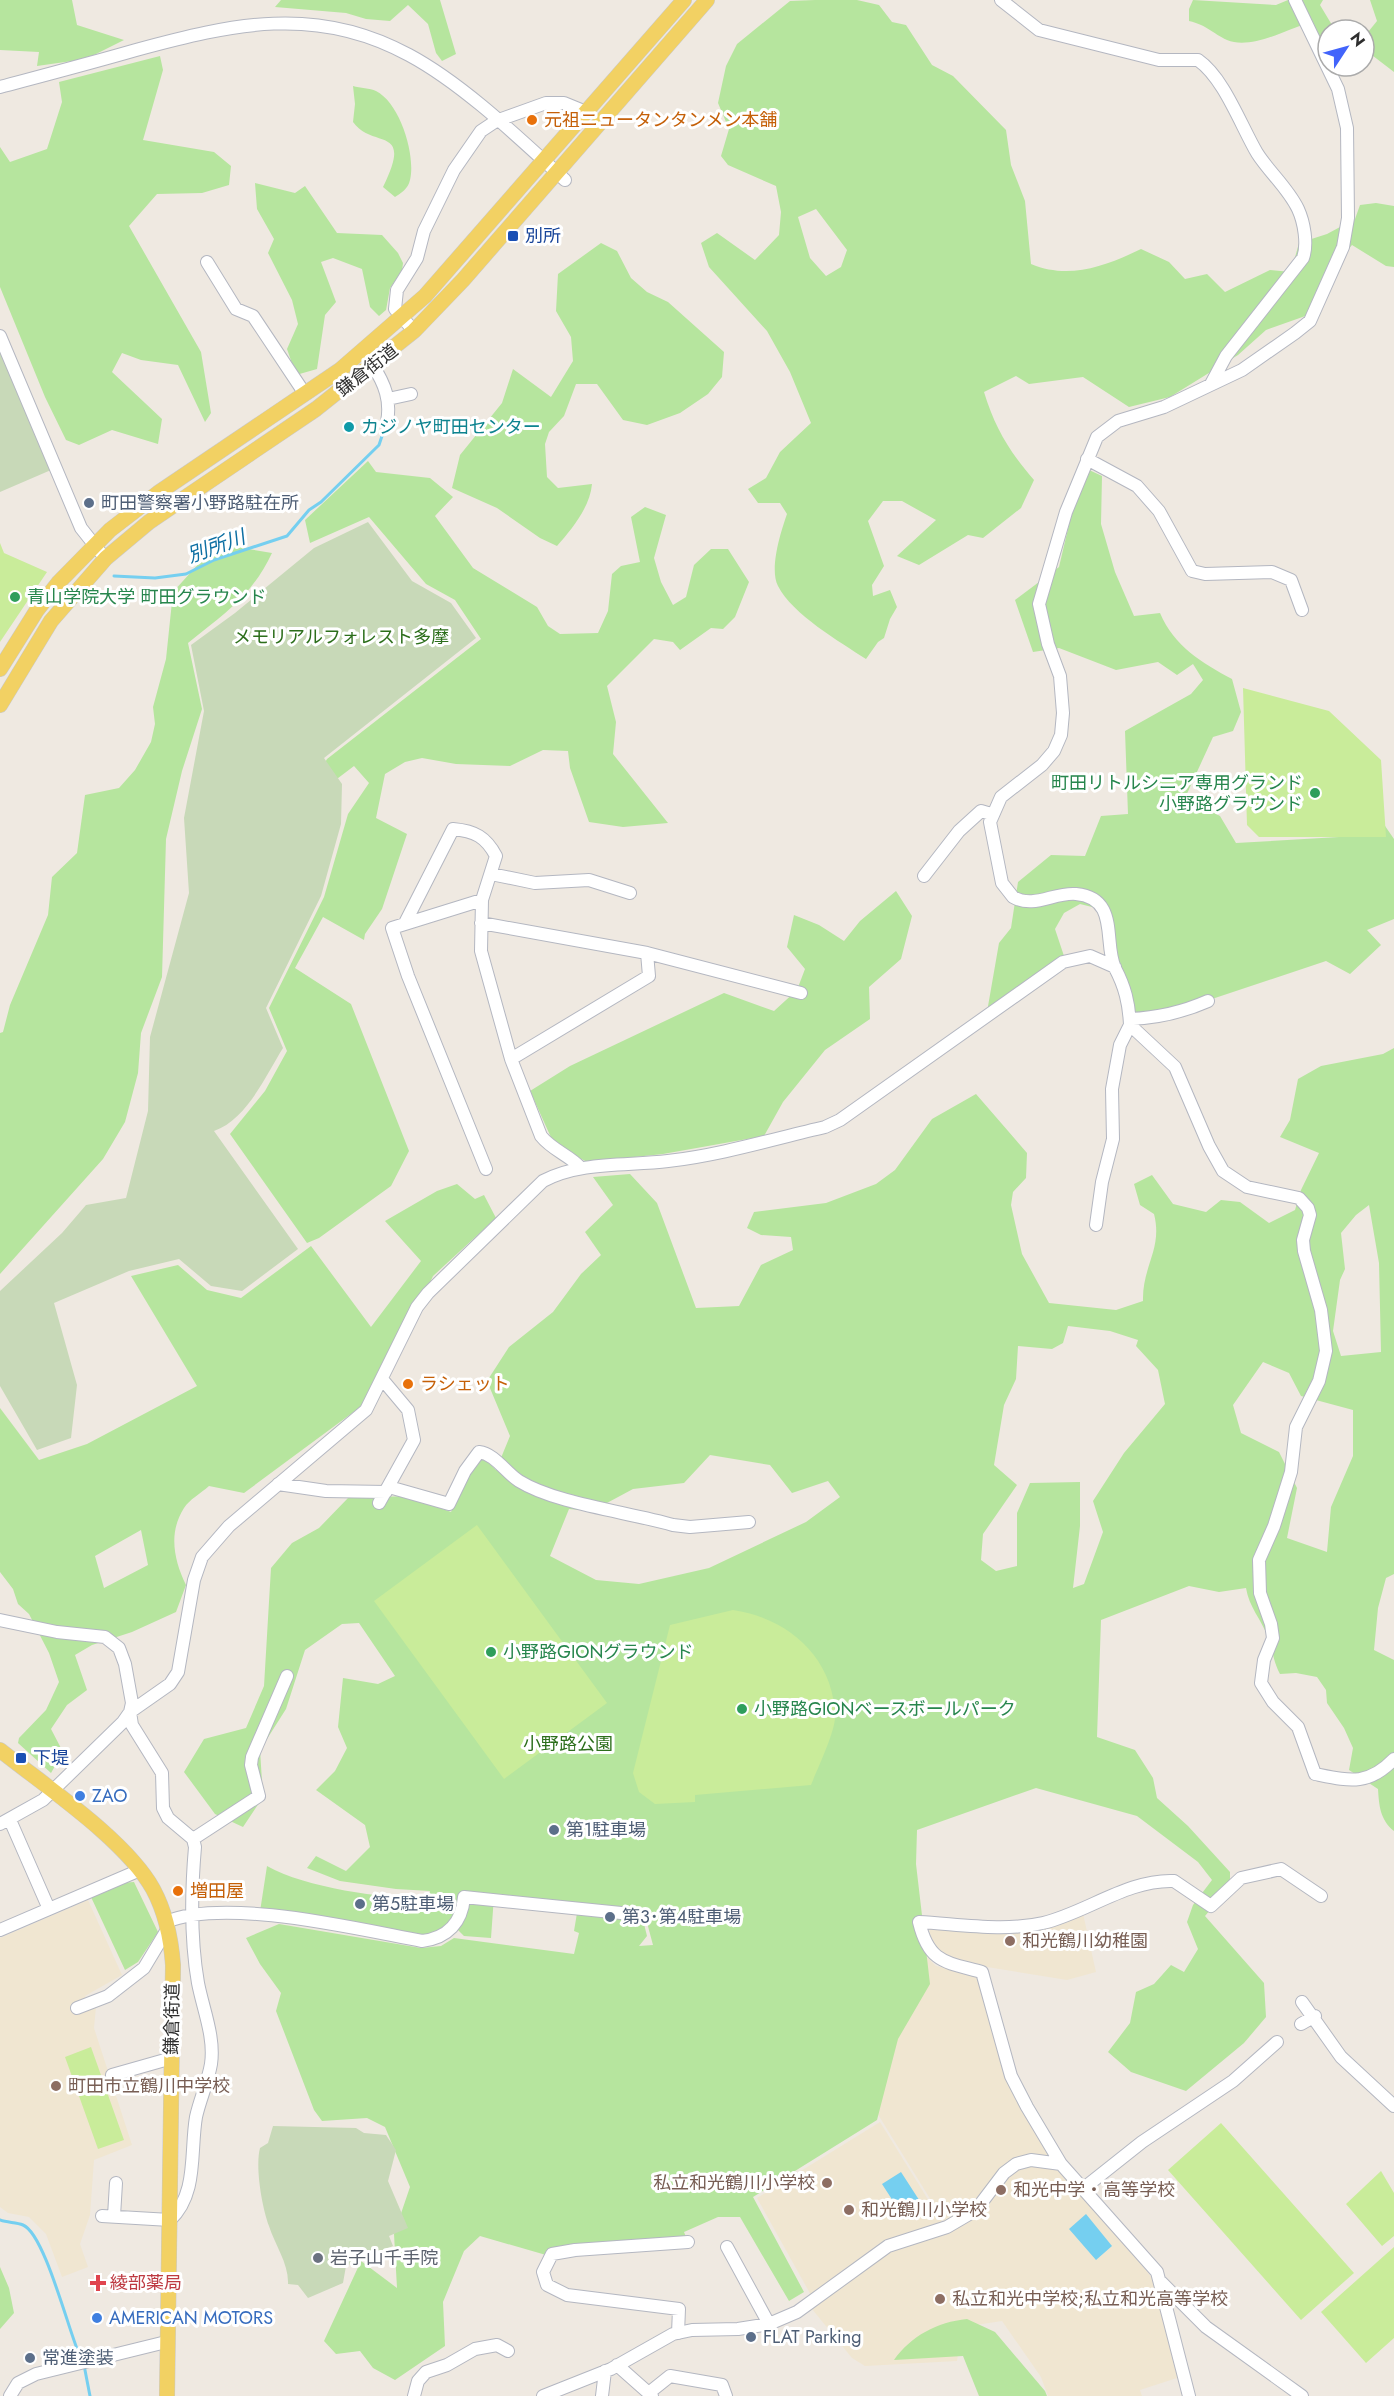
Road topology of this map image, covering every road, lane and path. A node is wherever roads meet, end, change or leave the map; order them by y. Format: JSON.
{"nodes":[{"id":1,"x":684,"y":0,"type":"edge"},
{"id":2,"x":707,"y":0,"type":"edge"},
{"id":3,"x":1001,"y":0,"type":"edge"},
{"id":4,"x":1295,"y":0,"type":"edge"},
{"id":5,"x":0,"y":87,"type":"edge"},
{"id":6,"x":586,"y":112,"type":"junction"},
{"id":7,"x":496,"y":121,"type":"junction"},
{"id":8,"x":543,"y":161,"type":"junction"},
{"id":9,"x":560,"y":176,"type":"junction"},
{"id":10,"x":207,"y":262,"type":"dead end"},
{"id":11,"x":402,"y":318,"type":"junction"},
{"id":12,"x":414,"y":331,"type":"junction"},
{"id":13,"x":0,"y":336,"type":"edge"},
{"id":14,"x":373,"y":366,"type":"junction"},
{"id":15,"x":1211,"y":384,"type":"junction"},
{"id":16,"x":305,"y":394,"type":"junction"},
{"id":17,"x":411,"y":394,"type":"dead end"},
{"id":18,"x":388,"y":399,"type":"junction"},
{"id":19,"x":387,"y":422,"type":"dead end"},
{"id":20,"x":1087,"y":459,"type":"junction"},
{"id":21,"x":93,"y":545,"type":"junction"},
{"id":22,"x":106,"y":558,"type":"junction"},
{"id":23,"x":1302,"y":610,"type":"dead end"},
{"id":24,"x":0,"y":669,"type":"edge"},
{"id":25,"x":0,"y":705,"type":"edge"},
{"id":26,"x":991,"y":814,"type":"junction"},
{"id":27,"x":491,"y":874,"type":"junction"},
{"id":28,"x":924,"y":876,"type":"dead end"},
{"id":29,"x":630,"y":893,"type":"dead end"},
{"id":30,"x":482,"y":900,"type":"junction"},
{"id":31,"x":405,"y":923,"type":"junction"},
{"id":32,"x":481,"y":923,"type":"junction"},
{"id":33,"x":647,"y":953,"type":"junction"},
{"id":34,"x":1115,"y":967,"type":"junction"},
{"id":35,"x":801,"y":993,"type":"dead end"},
{"id":36,"x":1208,"y":1001,"type":"dead end"},
{"id":37,"x":1130,"y":1022,"type":"junction"},
{"id":38,"x":511,"y":1059,"type":"junction"},
{"id":39,"x":581,"y":1168,"type":"junction"},
{"id":40,"x":486,"y":1169,"type":"dead end"},
{"id":41,"x":1096,"y":1226,"type":"dead end"},
{"id":42,"x":382,"y":1379,"type":"junction"},
{"id":43,"x":278,"y":1485,"type":"junction"},
{"id":44,"x":387,"y":1489,"type":"junction"},
{"id":45,"x":379,"y":1503,"type":"dead end"},
{"id":46,"x":749,"y":1522,"type":"dead end"},
{"id":47,"x":0,"y":1620,"type":"edge"},
{"id":48,"x":287,"y":1676,"type":"dead end"},
{"id":49,"x":130,"y":1712,"type":"junction"},
{"id":50,"x":0,"y":1750,"type":"edge"},
{"id":51,"x":1394,"y":1759,"type":"edge"},
{"id":52,"x":52,"y":1792,"type":"junction"},
{"id":53,"x":5,"y":1822,"type":"edge"},
{"id":54,"x":193,"y":1839,"type":"junction"},
{"id":55,"x":140,"y":1870,"type":"junction"},
{"id":56,"x":1321,"y":1896,"type":"dead end"},
{"id":57,"x":49,"y":1909,"type":"junction"},
{"id":58,"x":191,"y":1913,"type":"junction"},
{"id":59,"x":631,"y":1914,"type":"dead end"},
{"id":60,"x":167,"y":1925,"type":"junction"},
{"id":61,"x":0,"y":1930,"type":"edge"},
{"id":62,"x":1302,"y":2002,"type":"dead end"},
{"id":63,"x":77,"y":2008,"type":"dead end"},
{"id":64,"x":1315,"y":2016,"type":"junction"},
{"id":65,"x":1301,"y":2024,"type":"dead end"},
{"id":66,"x":1277,"y":2042,"type":"dead end"},
{"id":67,"x":172,"y":2058,"type":"junction"},
{"id":68,"x":112,"y":2075,"type":"dead end"},
{"id":69,"x":1394,"y":2106,"type":"edge"},
{"id":70,"x":1061,"y":2164,"type":"junction"},
{"id":71,"x":116,"y":2183,"type":"dead end"},
{"id":72,"x":1084,"y":2188,"type":"junction"},
{"id":73,"x":170,"y":2220,"type":"junction"},
{"id":74,"x":688,"y":2242,"type":"dead end"},
{"id":75,"x":727,"y":2247,"type":"dead end"},
{"id":76,"x":1161,"y":2282,"type":"junction"},
{"id":77,"x":769,"y":2324,"type":"junction"},
{"id":78,"x":678,"y":2333,"type":"junction"},
{"id":79,"x":166,"y":2342,"type":"junction"},
{"id":80,"x":508,"y":2351,"type":"dead end"},
{"id":81,"x":617,"y":2364,"type":"junction"},
{"id":82,"x":605,"y":2371,"type":"junction"},
{"id":83,"x":651,"y":2394,"type":"edge"},
{"id":84,"x":10,"y":2396,"type":"edge"},
{"id":85,"x":167,"y":2396,"type":"edge"},
{"id":86,"x":414,"y":2396,"type":"edge"},
{"id":87,"x":543,"y":2396,"type":"edge"},
{"id":88,"x":602,"y":2396,"type":"edge"},
{"id":89,"x":726,"y":2396,"type":"edge"},
{"id":90,"x":1189,"y":2396,"type":"edge"},
{"id":91,"x":1302,"y":2396,"type":"edge"}],
"edges":[{"from":1,"to":6,"type":"main road","name":"鎌倉街道"},
{"from":2,"to":9,"type":"main road","name":"鎌倉街道"},
{"from":3,"to":15,"type":"street"},
{"from":4,"to":15,"type":"street"},
{"from":5,"to":7,"type":"street"},
{"from":6,"to":7,"type":"street"},
{"from":6,"to":8,"type":"main road","name":"鎌倉街道"},
{"from":7,"to":8,"type":"street"},
{"from":7,"to":11,"type":"street"},
{"from":8,"to":9,"type":"street"},
{"from":8,"to":11,"type":"main road","name":"鎌倉街道"},
{"from":9,"to":12,"type":"main road","name":"鎌倉街道"},
{"from":10,"to":16,"type":"street"},
{"from":11,"to":12,"type":"street"},
{"from":11,"to":16,"type":"main road","name":"鎌倉街道"},
{"from":12,"to":14,"type":"main road","name":"鎌倉街道"},
{"from":13,"to":21,"type":"street"},
{"from":14,"to":18,"type":"street"},
{"from":14,"to":22,"type":"main road","name":"鎌倉街道"},
{"from":15,"to":20,"type":"street"},
{"from":16,"to":21,"type":"main road","name":"鎌倉街道"},
{"from":17,"to":18,"type":"street"},
{"from":18,"to":19,"type":"street"},
{"from":20,"to":23,"type":"street"},
{"from":20,"to":26,"type":"street"},
{"from":21,"to":22,"type":"street"},
{"from":21,"to":24,"type":"main road","name":"鎌倉街道"},
{"from":22,"to":25,"type":"main road","name":"鎌倉街道"},
{"from":26,"to":28,"type":"street"},
{"from":26,"to":34,"type":"street"},
{"from":27,"to":29,"type":"street"},
{"from":27,"to":30,"type":"street"},
{"from":27,"to":31,"type":"street"},
{"from":30,"to":31,"type":"street"},
{"from":30,"to":32,"type":"street"},
{"from":31,"to":40,"type":"street"},
{"from":32,"to":33,"type":"street"},
{"from":32,"to":38,"type":"street"},
{"from":33,"to":35,"type":"street"},
{"from":33,"to":38,"type":"street"},
{"from":34,"to":37,"type":"street"},
{"from":34,"to":39,"type":"street"},
{"from":36,"to":37,"type":"street"},
{"from":37,"to":41,"type":"street"},
{"from":37,"to":51,"type":"street"},
{"from":38,"to":39,"type":"street"},
{"from":39,"to":42,"type":"street"},
{"from":42,"to":43,"type":"street"},
{"from":42,"to":44,"type":"street"},
{"from":43,"to":44,"type":"street"},
{"from":43,"to":49,"type":"street"},
{"from":44,"to":45,"type":"street"},
{"from":44,"to":46,"type":"street"},
{"from":47,"to":49,"type":"street"},
{"from":48,"to":54,"type":"street"},
{"from":49,"to":52,"type":"street"},
{"from":49,"to":54,"type":"street"},
{"from":50,"to":52,"type":"main road","name":"鎌倉街道"},
{"from":52,"to":53,"type":"street"},
{"from":52,"to":55,"type":"main road","name":"鎌倉街道"},
{"from":53,"to":57,"type":"street"},
{"from":54,"to":58,"type":"street"},
{"from":55,"to":57,"type":"street"},
{"from":55,"to":60,"type":"main road","name":"鎌倉街道"},
{"from":56,"to":70,"type":"street"},
{"from":57,"to":61,"type":"street"},
{"from":58,"to":59,"type":"street"},
{"from":58,"to":60,"type":"street"},
{"from":58,"to":73,"type":"street"},
{"from":60,"to":63,"type":"street"},
{"from":60,"to":67,"type":"main road","name":"鎌倉街道"},
{"from":62,"to":64,"type":"street"},
{"from":64,"to":65,"type":"street"},
{"from":64,"to":69,"type":"street"},
{"from":66,"to":72,"type":"street"},
{"from":67,"to":68,"type":"street"},
{"from":67,"to":73,"type":"main road","name":"鎌倉街道"},
{"from":70,"to":72,"type":"street"},
{"from":70,"to":77,"type":"street"},
{"from":71,"to":73,"type":"street"},
{"from":72,"to":76,"type":"street"},
{"from":73,"to":79,"type":"main road","name":"鎌倉街道"},
{"from":74,"to":78,"type":"street"},
{"from":75,"to":77,"type":"street"},
{"from":76,"to":90,"type":"street"},
{"from":76,"to":91,"type":"street"},
{"from":77,"to":78,"type":"street"},
{"from":78,"to":81,"type":"street"},
{"from":79,"to":84,"type":"street"},
{"from":79,"to":85,"type":"main road","name":"鎌倉街道"},
{"from":80,"to":86,"type":"street"},
{"from":81,"to":82,"type":"street"},
{"from":81,"to":83,"type":"street"},
{"from":82,"to":87,"type":"street"},
{"from":82,"to":88,"type":"street"},
{"from":83,"to":89,"type":"street"}]}
